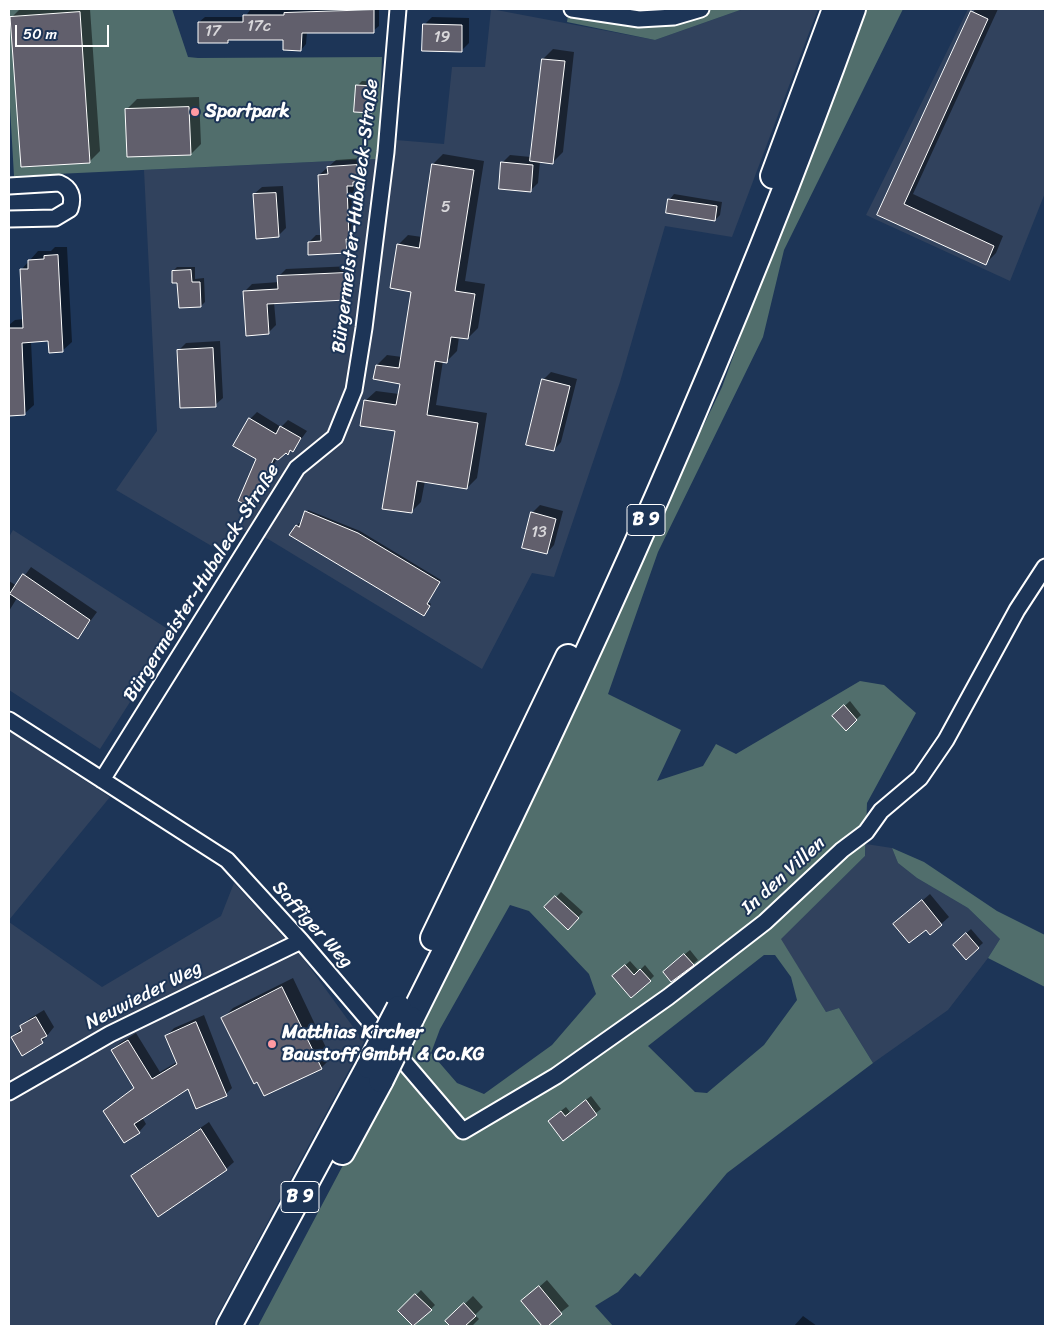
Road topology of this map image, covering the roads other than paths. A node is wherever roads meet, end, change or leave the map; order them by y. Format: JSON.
{"nodes":[{"id":1,"x":398,"y":9,"type":"edge"},
{"id":2,"x":572,"y":9,"type":"edge"},
{"id":3,"x":577,"y":9,"type":"edge"},
{"id":4,"x":701,"y":9,"type":"edge"},
{"id":5,"x":835,"y":9,"type":"edge"},
{"id":6,"x":853,"y":9,"type":"edge"},
{"id":7,"x":9,"y":186,"type":"edge"},
{"id":8,"x":9,"y":219,"type":"edge"},
{"id":9,"x":1045,"y":567,"type":"edge"},
{"id":10,"x":9,"y":720,"type":"edge"},
{"id":11,"x":102,"y":780,"type":"junction"},
{"id":12,"x":301,"y":941,"type":"junction"},
{"id":13,"x":405,"y":1014,"type":"junction"},
{"id":14,"x":375,"y":1073,"type":"junction"},
{"id":15,"x":9,"y":1092,"type":"edge"},
{"id":16,"x":463,"y":1131,"type":"joint"},
{"id":17,"x":229,"y":1326,"type":"edge"},
{"id":18,"x":246,"y":1326,"type":"edge"}],
"edges":[{"from":1,"to":11,"type":"street","name":"Bürgermeister-Hubaleck-Straße"},
{"from":2,"to":3,"type":"street"},
{"from":3,"to":4,"type":"street"},
{"from":5,"to":13,"type":"highway","number":"B 9"},
{"from":6,"to":13,"type":"highway","number":"B 9"},
{"from":7,"to":8,"type":"street"},
{"from":9,"to":16,"type":"street","name":"In den Villen"},
{"from":10,"to":11,"type":"street"},
{"from":11,"to":12,"type":"street","name":"Saffiger Weg"},
{"from":12,"to":15,"type":"street","name":"Neuwieder Weg"},
{"from":12,"to":16,"type":"street","name":"Saffiger Weg"},
{"from":13,"to":14,"type":"highway","number":"B 9","bridge":true},
{"from":14,"to":17,"type":"highway","number":"B 9"},
{"from":14,"to":18,"type":"highway","number":"B 9"}]}
